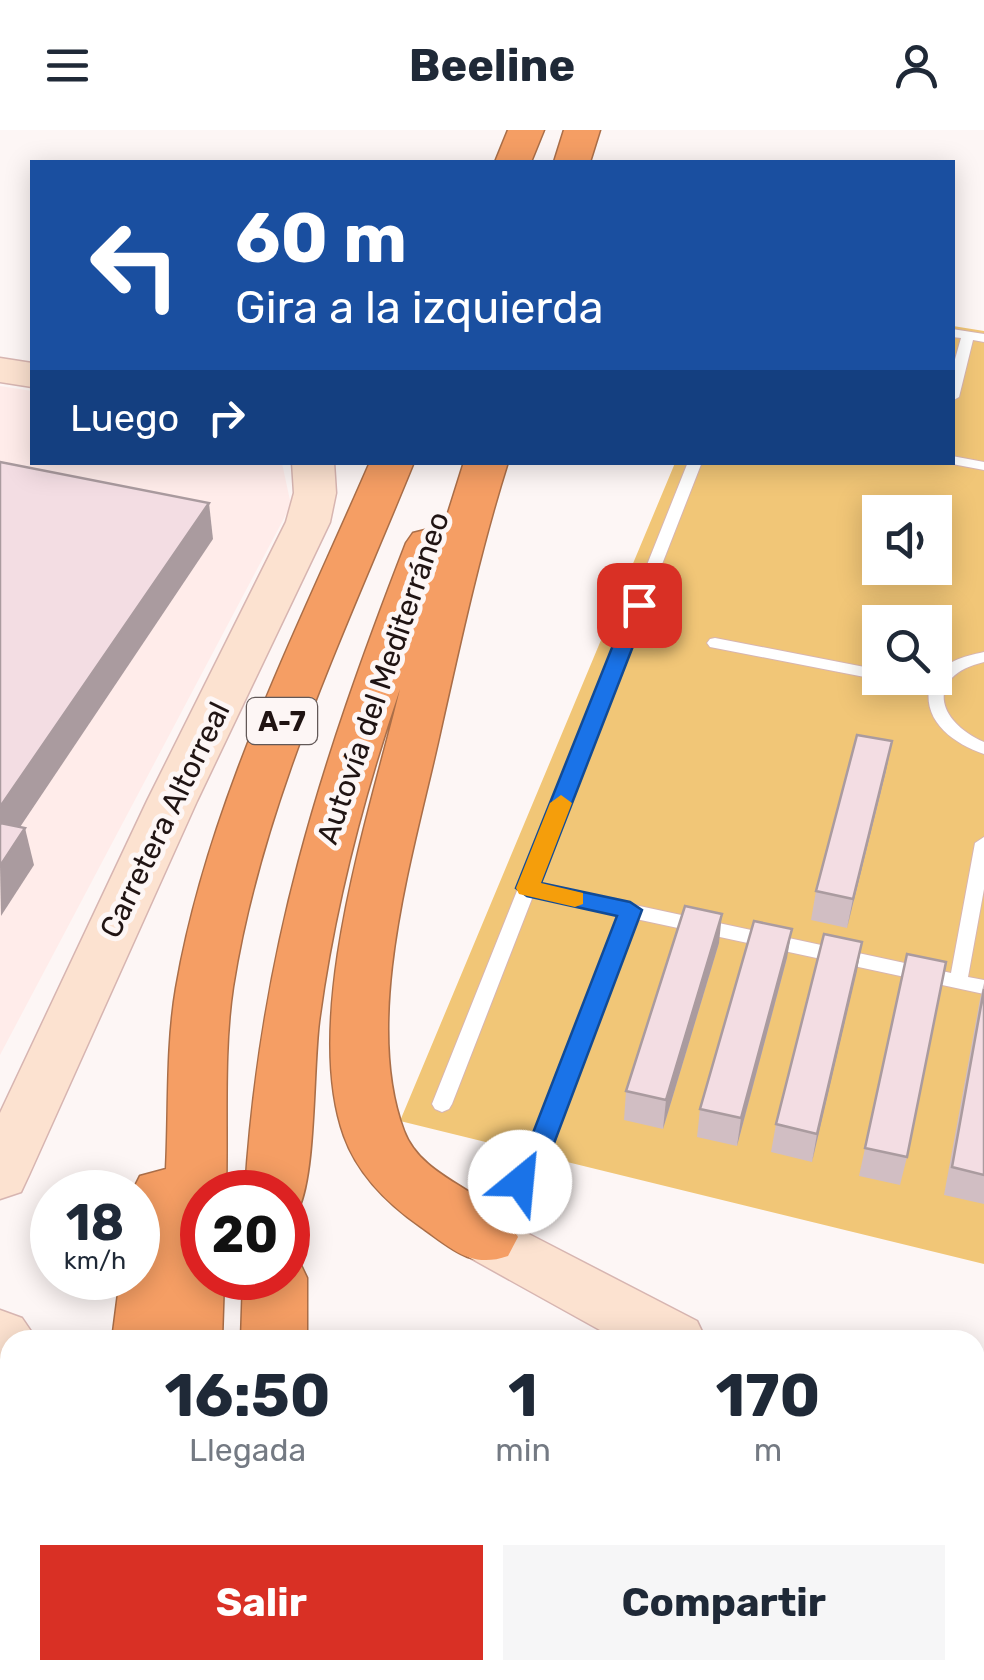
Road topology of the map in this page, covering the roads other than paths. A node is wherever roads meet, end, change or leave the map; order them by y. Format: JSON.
{"nodes":[{"id":1,"x":526,"y":130,"type":"edge"},
{"id":2,"x":582,"y":130,"type":"edge"},
{"id":3,"x":515,"y":160,"type":"edge"},
{"id":4,"x":573,"y":160,"type":"edge"},
{"id":5,"x":955,"y":334,"type":"edge"},
{"id":6,"x":968,"y":336,"type":"junction"},
{"id":7,"x":984,"y":338,"type":"edge"},
{"id":8,"x":0,"y":370,"type":"edge"},
{"id":9,"x":30,"y":375,"type":"edge"},
{"id":10,"x":955,"y":385,"type":"edge"},
{"id":11,"x":955,"y":461,"type":"edge"},
{"id":12,"x":312,"y":465,"type":"edge"},
{"id":13,"x":391,"y":465,"type":"edge"},
{"id":14,"x":459,"y":465,"type":"edge"},
{"id":15,"x":485,"y":465,"type":"edge"},
{"id":16,"x":694,"y":465,"type":"edge"},
{"id":17,"x":984,"y":466,"type":"edge"},
{"id":18,"x":716,"y":643,"type":"dead end"},
{"id":19,"x":984,"y":656,"type":"edge"},
{"id":20,"x":952,"y":669,"type":"edge"},
{"id":21,"x":862,"y":671,"type":"edge"},
{"id":22,"x":935,"y":695,"type":"edge"},
{"id":23,"x":984,"y":748,"type":"edge"},
{"id":24,"x":984,"y":843,"type":"edge"},
{"id":25,"x":527,"y":888,"type":"junction"},
{"id":26,"x":630,"y":910,"type":"junction"},
{"id":27,"x":958,"y":982,"type":"junction"},
{"id":28,"x":984,"y":987,"type":"edge"},
{"id":29,"x":204,"y":990,"type":"junction"},
{"id":30,"x":442,"y":1104,"type":"dead end"},
{"id":31,"x":277,"y":1170,"type":"edge"},
{"id":32,"x":0,"y":1174,"type":"edge"},
{"id":33,"x":486,"y":1237,"type":"junction"},
{"id":34,"x":275,"y":1300,"type":"edge"},
{"id":35,"x":621,"y":1321,"type":"edge"},
{"id":36,"x":146,"y":1330,"type":"edge"},
{"id":37,"x":188,"y":1330,"type":"edge"},
{"id":38,"x":274,"y":1330,"type":"edge"},
{"id":39,"x":647,"y":1330,"type":"edge"}],
"edges":[{"from":1,"to":3,"type":"highway"},
{"from":2,"to":4,"type":"highway"},
{"from":5,"to":6,"type":"lane"},
{"from":6,"to":7,"type":"lane"},
{"from":6,"to":10,"type":"lane"},
{"from":8,"to":9,"type":"street"},
{"from":11,"to":17,"type":"lane"},
{"from":12,"to":32,"type":"street","name":"Carretera Altorreal"},
{"from":13,"to":29,"type":"highway","number":"A-7"},
{"from":14,"to":31,"type":"highway","name":"Autovía del Mediterráneo","number":"A-7"},
{"from":15,"to":33,"type":"highway"},
{"from":16,"to":25,"type":"lane"},
{"from":18,"to":21,"type":"lane"},
{"from":19,"to":20,"type":"lane"},
{"from":22,"to":23,"type":"lane"},
{"from":24,"to":27,"type":"lane"},
{"from":25,"to":26,"type":"lane"},
{"from":25,"to":30,"type":"lane"},
{"from":26,"to":27,"type":"lane"},
{"from":26,"to":33,"type":"lane"},
{"from":27,"to":28,"type":"lane"},
{"from":29,"to":36,"type":"highway"},
{"from":29,"to":37,"type":"highway","number":"A-7"},
{"from":33,"to":35,"type":"street"},
{"from":34,"to":38,"type":"highway"},
{"from":35,"to":39,"type":"street"}]}
